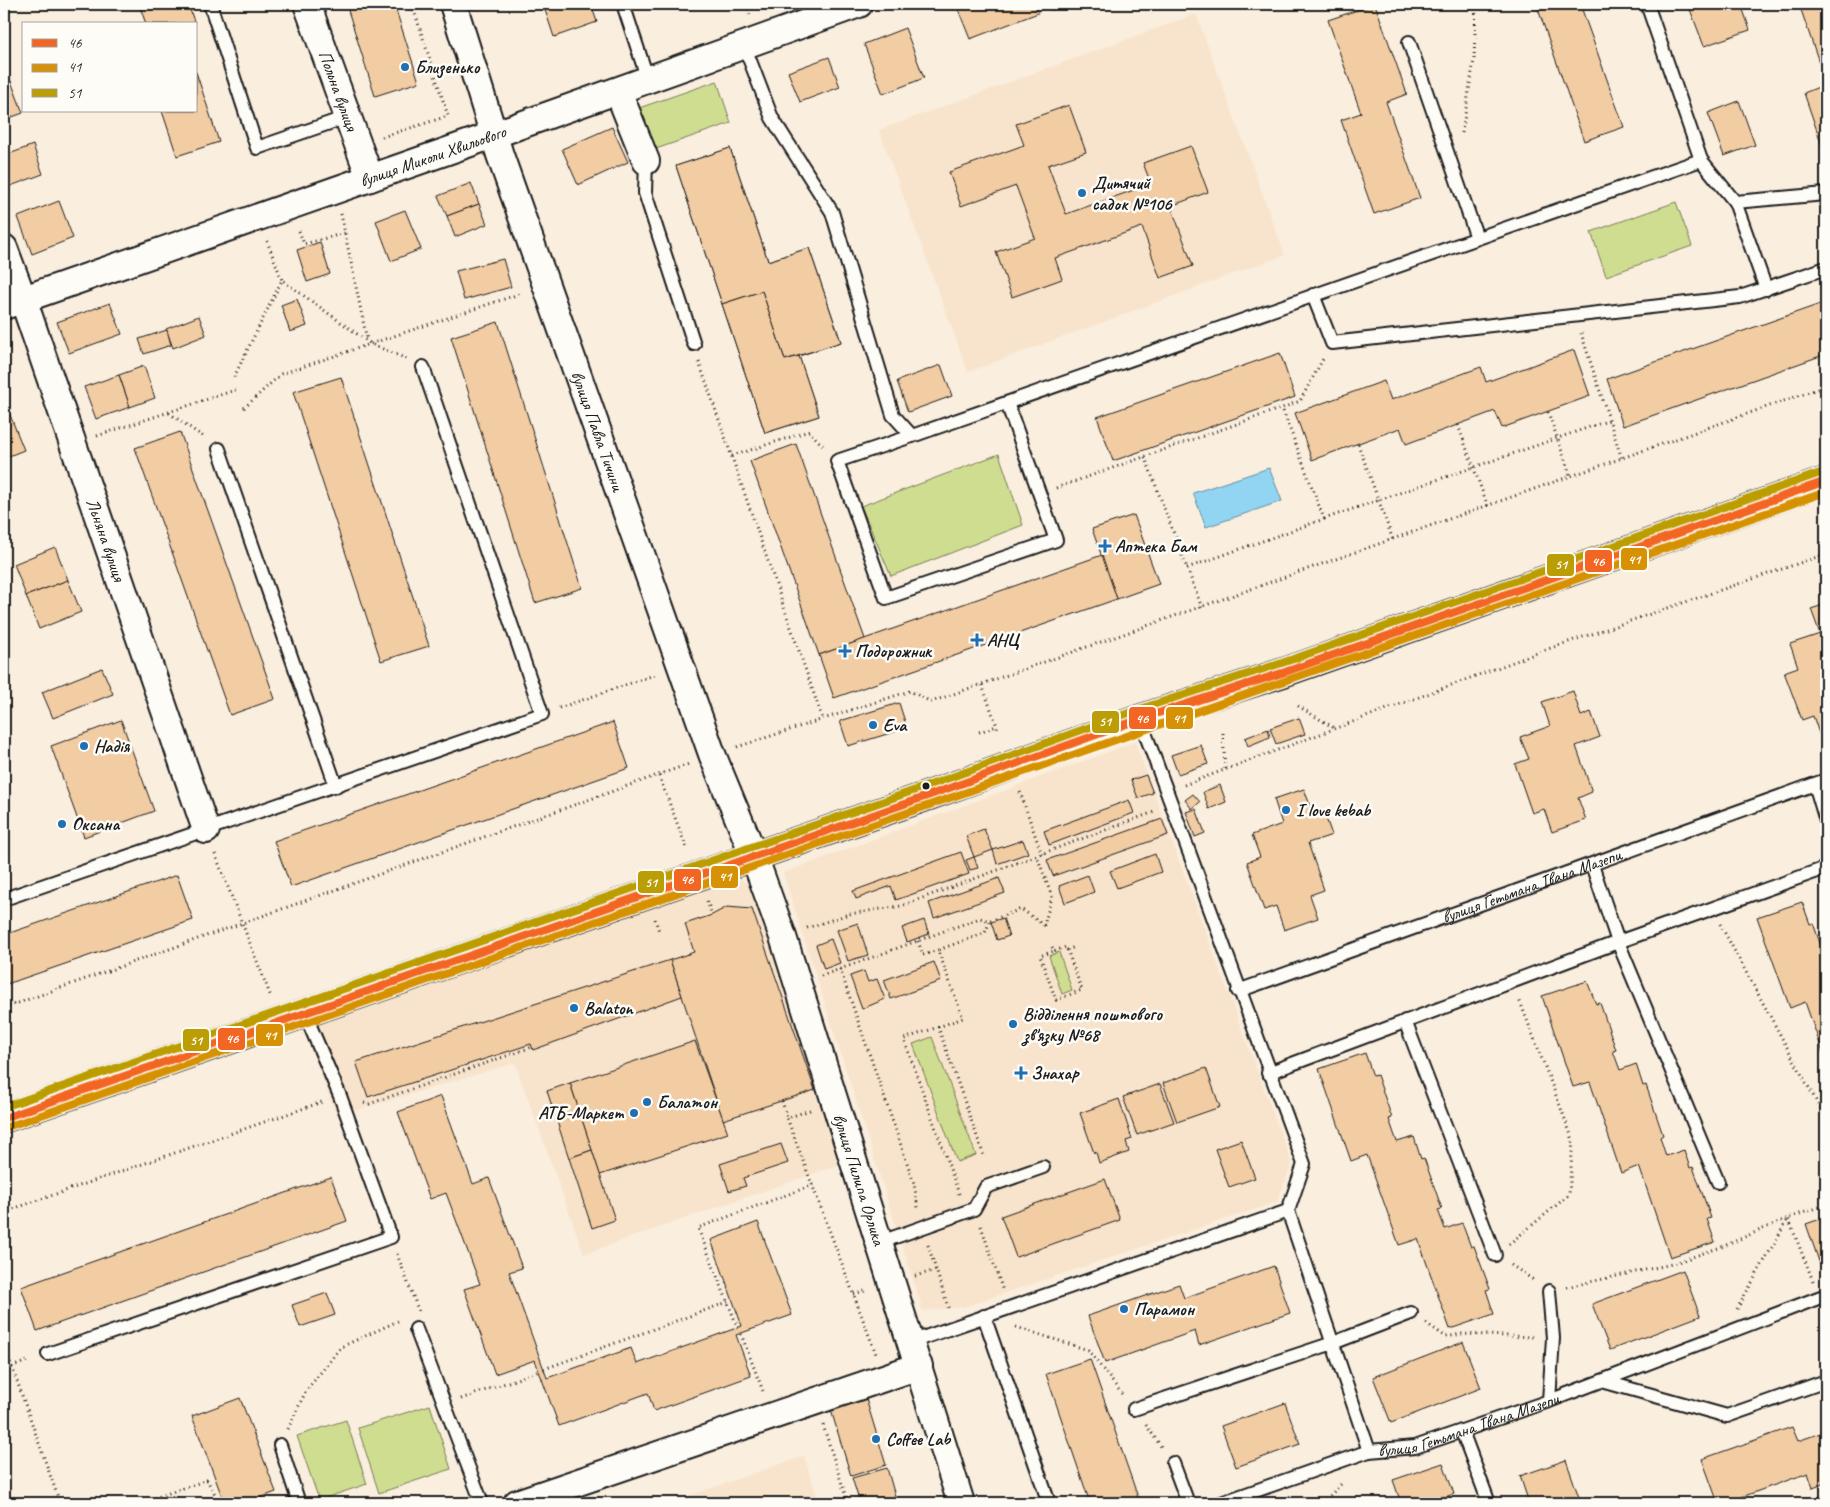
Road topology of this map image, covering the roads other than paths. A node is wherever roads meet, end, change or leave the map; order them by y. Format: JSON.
{"nodes":[{"id":1,"x":210,"y":4,"type":"edge"},
{"id":2,"x":308,"y":4,"type":"edge"},
{"id":3,"x":453,"y":4,"type":"edge"},
{"id":4,"x":623,"y":4,"type":"edge"},
{"id":5,"x":859,"y":4,"type":"edge"},
{"id":6,"x":1647,"y":4,"type":"edge"},
{"id":7,"x":1409,"y":42,"type":"dead end"},
{"id":8,"x":744,"y":46,"type":"junction"},
{"id":9,"x":648,"y":80,"type":"junction"},
{"id":10,"x":618,"y":91,"type":"junction"},
{"id":11,"x":347,"y":116,"type":"junction"},
{"id":12,"x":493,"y":135,"type":"junction"},
{"id":13,"x":1701,"y":160,"type":"junction"},
{"id":14,"x":646,"y":161,"type":"joint"},
{"id":15,"x":370,"y":178,"type":"junction"},
{"id":16,"x":1826,"y":194,"type":"edge"},
{"id":17,"x":1735,"y":202,"type":"junction"},
{"id":18,"x":1477,"y":238,"type":"junction"},
{"id":19,"x":4,"y":248,"type":"edge"},
{"id":20,"x":1826,"y":268,"type":"edge"},
{"id":21,"x":1766,"y":289,"type":"junction"},
{"id":22,"x":1313,"y":294,"type":"junction"},
{"id":23,"x":14,"y":302,"type":"edge"},
{"id":24,"x":694,"y":344,"type":"road end"},
{"id":25,"x":423,"y":367,"type":"road end"},
{"id":26,"x":1007,"y":402,"type":"junction"},
{"id":27,"x":912,"y":436,"type":"junction"},
{"id":28,"x":219,"y":449,"type":"road end"},
{"id":29,"x":1826,"y":481,"type":"edge"},
{"id":30,"x":1140,"y":719,"type":"junction"},
{"id":31,"x":1820,"y":782,"type":"edge"},
{"id":32,"x":336,"y":786,"type":"junction"},
{"id":33,"x":1826,"y":821,"type":"edge"},
{"id":34,"x":206,"y":830,"type":"junction"},
{"id":35,"x":754,"y":856,"type":"junction"},
{"id":36,"x":1592,"y":865,"type":"junction"},
{"id":37,"x":1826,"y":868,"type":"edge"},
{"id":38,"x":4,"y":899,"type":"edge"},
{"id":39,"x":1618,"y":942,"type":"junction"},
{"id":40,"x":1238,"y":990,"type":"junction"},
{"id":41,"x":293,"y":1018,"type":"junction"},
{"id":42,"x":1405,"y":1021,"type":"junction"},
{"id":43,"x":1268,"y":1072,"type":"junction"},
{"id":44,"x":4,"y":1118,"type":"edge"},
{"id":45,"x":1043,"y":1167,"type":"dead end"},
{"id":46,"x":1718,"y":1182,"type":"dead end"},
{"id":47,"x":1288,"y":1212,"type":"junction"},
{"id":48,"x":881,"y":1242,"type":"junction"},
{"id":49,"x":1495,"y":1255,"type":"road end"},
{"id":50,"x":1549,"y":1291,"type":"road end"},
{"id":51,"x":1823,"y":1297,"type":"edge"},
{"id":52,"x":1411,"y":1313,"type":"road end"},
{"id":53,"x":984,"y":1316,"type":"junction"},
{"id":54,"x":416,"y":1329,"type":"dead end"},
{"id":55,"x":911,"y":1342,"type":"junction"},
{"id":56,"x":1333,"y":1343,"type":"junction"},
{"id":57,"x":48,"y":1354,"type":"road end"},
{"id":58,"x":918,"y":1366,"type":"junction"},
{"id":59,"x":1602,"y":1381,"type":"junction"},
{"id":60,"x":1826,"y":1381,"type":"edge"},
{"id":61,"x":1549,"y":1401,"type":"junction"},
{"id":62,"x":1134,"y":1409,"type":"road end"},
{"id":63,"x":1462,"y":1431,"type":"junction"},
{"id":64,"x":280,"y":1446,"type":"road end"},
{"id":65,"x":1369,"y":1451,"type":"junction"},
{"id":66,"x":1173,"y":1463,"type":"road end"},
{"id":67,"x":300,"y":1503,"type":"edge"},
{"id":68,"x":482,"y":1503,"type":"edge"},
{"id":69,"x":517,"y":1503,"type":"edge"},
{"id":70,"x":961,"y":1503,"type":"edge"},
{"id":71,"x":1049,"y":1503,"type":"edge"},
{"id":72,"x":1188,"y":1503,"type":"edge"},
{"id":73,"x":1221,"y":1503,"type":"edge"},
{"id":74,"x":1490,"y":1503,"type":"edge"}],
"edges":[{"from":1,"to":11,"type":"lane"},
{"from":2,"to":11,"type":"street","name":"Польна вулиця"},
{"from":3,"to":12,"type":"street","name":"вулиця Павла Тичини"},
{"from":4,"to":9,"type":"lane"},
{"from":5,"to":8,"type":"street","name":"вулиця Миколи Хвильового"},
{"from":6,"to":13,"type":"lane"},
{"from":7,"to":18,"type":"lane"},
{"from":8,"to":9,"type":"street","name":"вулиця Миколи Хвильового"},
{"from":8,"to":27,"type":"lane"},
{"from":9,"to":10,"type":"street","name":"вулиця Миколи Хвильового"},
{"from":10,"to":12,"type":"street","name":"вулиця Миколи Хвильового"},
{"from":10,"to":14,"type":"street"},
{"from":11,"to":15,"type":"street","name":"Польна вулиця"},
{"from":12,"to":15,"type":"street","name":"вулиця Миколи Хвильового"},
{"from":12,"to":35,"type":"street","name":"вулиця Павла Тичини"},
{"from":13,"to":17,"type":"lane"},
{"from":13,"to":18,"type":"lane"},
{"from":14,"to":24,"type":"lane"},
{"from":15,"to":23,"type":"street","name":"вулиця Миколи Хвильового"},
{"from":16,"to":17,"type":"lane"},
{"from":17,"to":21,"type":"lane"},
{"from":18,"to":22,"type":"lane"},
{"from":19,"to":23,"type":"street","name":"Льняна вулиця"},
{"from":20,"to":21,"type":"lane"},
{"from":21,"to":22,"type":"lane"},
{"from":22,"to":26,"type":"lane"},
{"from":23,"to":34,"type":"street","name":"Льняна вулиця"},
{"from":25,"to":32,"type":"lane"},
{"from":26,"to":27,"type":"lane"},
{"from":26,"to":27,"type":"lane"},
{"from":28,"to":32,"type":"lane"},
{"from":29,"to":30,"type":"main road"},
{"from":30,"to":35,"type":"main road"},
{"from":30,"to":40,"type":"lane"},
{"from":31,"to":33,"type":"lane"},
{"from":31,"to":36,"type":"lane","name":"вулиця Гетьмана Івана Мазепи"},
{"from":32,"to":34,"type":"lane"},
{"from":34,"to":38,"type":"lane"},
{"from":35,"to":41,"type":"main road"},
{"from":35,"to":48,"type":"street","name":"вулиця Пилипа Орлика"},
{"from":36,"to":39,"type":"lane"},
{"from":36,"to":40,"type":"lane","name":"вулиця Гетьмана Івана Мазепи"},
{"from":37,"to":39,"type":"lane"},
{"from":39,"to":42,"type":"lane"},
{"from":39,"to":46,"type":"lane"},
{"from":40,"to":43,"type":"lane"},
{"from":41,"to":44,"type":"main road"},
{"from":41,"to":57,"type":"lane"},
{"from":42,"to":43,"type":"lane"},
{"from":42,"to":49,"type":"lane"},
{"from":43,"to":47,"type":"lane"},
{"from":45,"to":48,"type":"lane"},
{"from":47,"to":53,"type":"lane"},
{"from":47,"to":56,"type":"lane","name":"вулиця Гетьмана Івана Мазепи"},
{"from":48,"to":55,"type":"street","name":"вулиця Пилипа Орлика"},
{"from":50,"to":61,"type":"lane"},
{"from":51,"to":59,"type":"lane","name":"вулиця Гетьмана Івана Мазепи"},
{"from":52,"to":56,"type":"lane"},
{"from":53,"to":55,"type":"lane"},
{"from":53,"to":71,"type":"lane"},
{"from":54,"to":68,"type":"lane"},
{"from":55,"to":58,"type":"street","name":"вулиця Пилипа Орлика"},
{"from":56,"to":62,"type":"lane"},
{"from":56,"to":65,"type":"lane","name":"вулиця Гетьмана Івана Мазепи"},
{"from":58,"to":69,"type":"street"},
{"from":58,"to":70,"type":"street","name":"вулиця Пилипа Орлика"},
{"from":59,"to":60,"type":"lane"},
{"from":59,"to":61,"type":"lane","name":"вулиця Гетьмана Івана Мазепи"},
{"from":61,"to":63,"type":"lane","name":"вулиця Гетьмана Івана Мазепи"},
{"from":63,"to":65,"type":"lane","name":"вулиця Гетьмана Івана Мазепи"},
{"from":63,"to":74,"type":"lane"},
{"from":64,"to":67,"type":"lane"},
{"from":65,"to":73,"type":"lane"},
{"from":66,"to":72,"type":"lane"}]}
